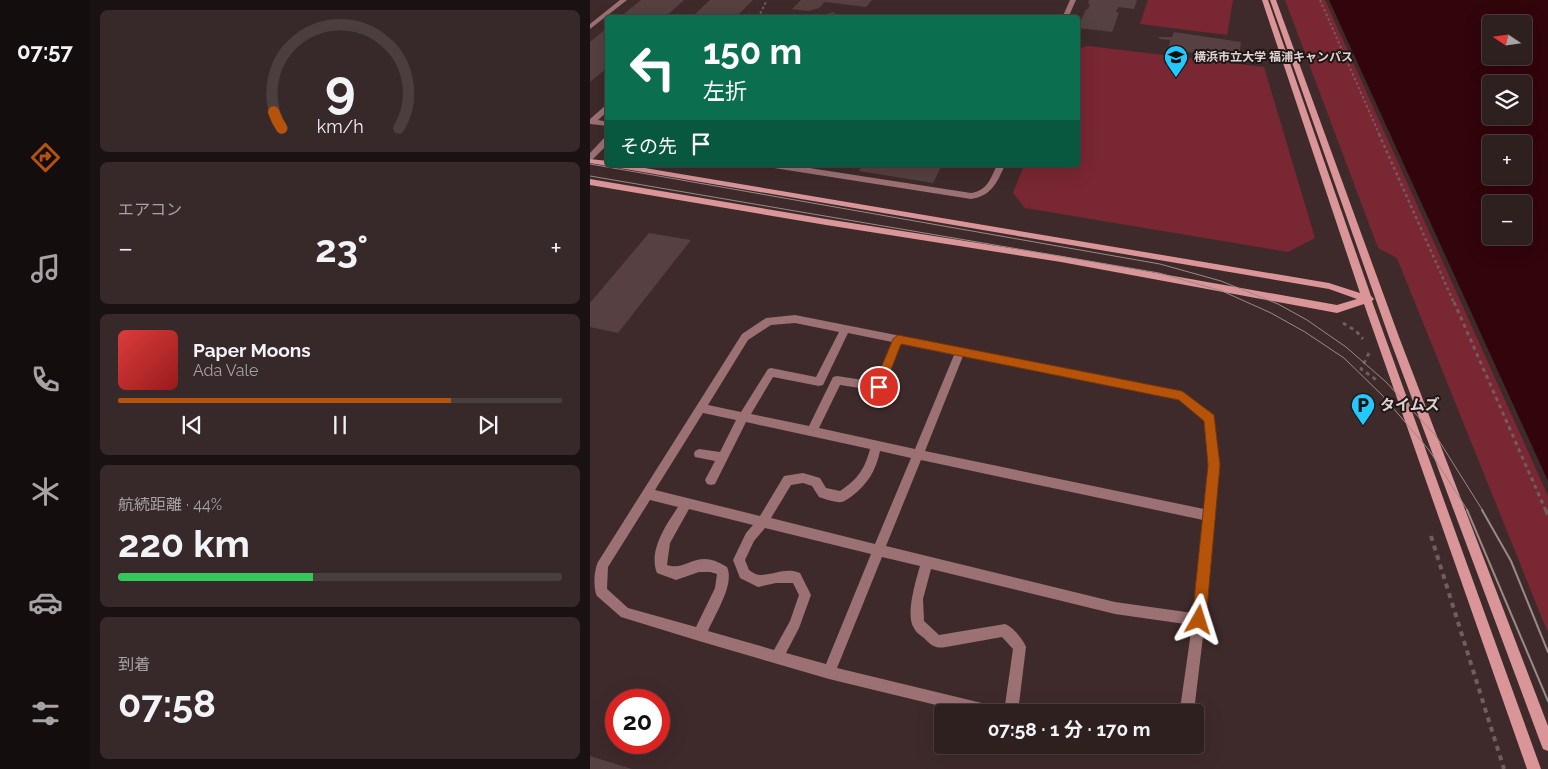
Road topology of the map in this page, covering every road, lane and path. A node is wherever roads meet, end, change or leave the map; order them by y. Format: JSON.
{"nodes":[{"id":1,"x":624,"y":0,"type":"edge"},
{"id":2,"x":767,"y":0,"type":"edge"},
{"id":3,"x":1073,"y":0,"type":"edge"},
{"id":4,"x":1265,"y":0,"type":"edge"},
{"id":5,"x":1273,"y":0,"type":"edge"},
{"id":6,"x":1320,"y":0,"type":"edge"},
{"id":7,"x":605,"y":15,"type":"edge"},
{"id":8,"x":605,"y":15,"type":"edge"},
{"id":9,"x":760,"y":15,"type":"edge"},
{"id":10,"x":1066,"y":15,"type":"edge"},
{"id":11,"x":590,"y":27,"type":"edge"},
{"id":12,"x":605,"y":109,"type":"edge"},
{"id":13,"x":591,"y":121,"type":"edge"},
{"id":14,"x":605,"y":123,"type":"edge"},
{"id":15,"x":605,"y":142,"type":"edge"},
{"id":16,"x":590,"y":157,"type":"edge"},
{"id":17,"x":590,"y":161,"type":"edge"},
{"id":18,"x":605,"y":164,"type":"edge"},
{"id":19,"x":624,"y":167,"type":"edge"},
{"id":20,"x":787,"y":167,"type":"edge"},
{"id":21,"x":1000,"y":167,"type":"edge"},
{"id":22,"x":590,"y":182,"type":"edge"},
{"id":23,"x":1367,"y":299,"type":"junction"},
{"id":24,"x":1381,"y":299,"type":"junction"},
{"id":25,"x":1341,"y":322,"type":"dead end"},
{"id":26,"x":845,"y":329,"type":"junction"},
{"id":27,"x":898,"y":339,"type":"junction"},
{"id":28,"x":960,"y":351,"type":"junction"},
{"id":29,"x":1379,"y":382,"type":"dead end"},
{"id":30,"x":701,"y":408,"type":"junction"},
{"id":31,"x":743,"y":416,"type":"junction"},
{"id":32,"x":812,"y":432,"type":"junction"},
{"id":33,"x":876,"y":445,"type":"junction"},
{"id":34,"x":699,"y":454,"type":"dead end"},
{"id":35,"x":920,"y":454,"type":"junction"},
{"id":36,"x":722,"y":458,"type":"junction"},
{"id":37,"x":710,"y":480,"type":"dead end"},
{"id":38,"x":648,"y":494,"type":"junction"},
{"id":39,"x":686,"y":504,"type":"junction"},
{"id":40,"x":1548,"y":515,"type":"edge"},
{"id":41,"x":1209,"y":516,"type":"junction"},
{"id":42,"x":762,"y":523,"type":"junction"},
{"id":43,"x":1430,"y":534,"type":"dead end"},
{"id":44,"x":878,"y":551,"type":"junction"},
{"id":45,"x":927,"y":561,"type":"junction"},
{"id":46,"x":1199,"y":620,"type":"junction"},
{"id":47,"x":699,"y":634,"type":"junction"},
{"id":48,"x":777,"y":657,"type":"junction"},
{"id":49,"x":829,"y":672,"type":"junction"},
{"id":50,"x":958,"y":704,"type":"edge"},
{"id":51,"x":1012,"y":704,"type":"edge"},
{"id":52,"x":1188,"y":704,"type":"edge"},
{"id":53,"x":1548,"y":744,"type":"edge"},
{"id":54,"x":1504,"y":769,"type":"edge"},
{"id":55,"x":1534,"y":769,"type":"edge"}],
"edges":[{"from":1,"to":8,"type":"lane"},
{"from":2,"to":9,"type":"path"},
{"from":3,"to":10,"type":"lane"},
{"from":4,"to":23,"type":"street"},
{"from":5,"to":24,"type":"street"},
{"from":6,"to":40,"type":"path"},
{"from":7,"to":11,"type":"lane"},
{"from":12,"to":13,"type":"lane"},
{"from":13,"to":14,"type":"lane"},
{"from":15,"to":16,"type":"lane"},
{"from":17,"to":18,"type":"street"},
{"from":19,"to":23,"type":"street"},
{"from":20,"to":21,"type":"lane"},
{"from":22,"to":23,"type":"street"},
{"from":23,"to":24,"type":"street"},
{"from":23,"to":55,"type":"street"},
{"from":24,"to":53,"type":"street"},
{"from":25,"to":29,"type":"path"},
{"from":26,"to":27,"type":"lane"},
{"from":26,"to":30,"type":"lane"},
{"from":26,"to":31,"type":"lane"},
{"from":27,"to":28,"type":"lane"},
{"from":27,"to":32,"type":"lane"},
{"from":28,"to":35,"type":"lane"},
{"from":28,"to":41,"type":"lane"},
{"from":30,"to":31,"type":"lane"},
{"from":30,"to":38,"type":"lane"},
{"from":31,"to":32,"type":"lane"},
{"from":31,"to":36,"type":"lane"},
{"from":32,"to":33,"type":"lane"},
{"from":33,"to":35,"type":"lane"},
{"from":33,"to":42,"type":"lane"},
{"from":34,"to":36,"type":"lane"},
{"from":35,"to":41,"type":"lane"},
{"from":35,"to":44,"type":"lane"},
{"from":36,"to":37,"type":"lane"},
{"from":38,"to":39,"type":"lane"},
{"from":38,"to":47,"type":"lane"},
{"from":39,"to":42,"type":"lane"},
{"from":39,"to":47,"type":"lane"},
{"from":41,"to":46,"type":"lane"},
{"from":42,"to":44,"type":"lane"},
{"from":42,"to":48,"type":"lane"},
{"from":43,"to":54,"type":"path"},
{"from":44,"to":45,"type":"lane"},
{"from":44,"to":49,"type":"lane"},
{"from":45,"to":46,"type":"lane"},
{"from":45,"to":51,"type":"lane"},
{"from":46,"to":52,"type":"lane"},
{"from":47,"to":48,"type":"lane"},
{"from":48,"to":49,"type":"lane"},
{"from":49,"to":50,"type":"lane"}]}
